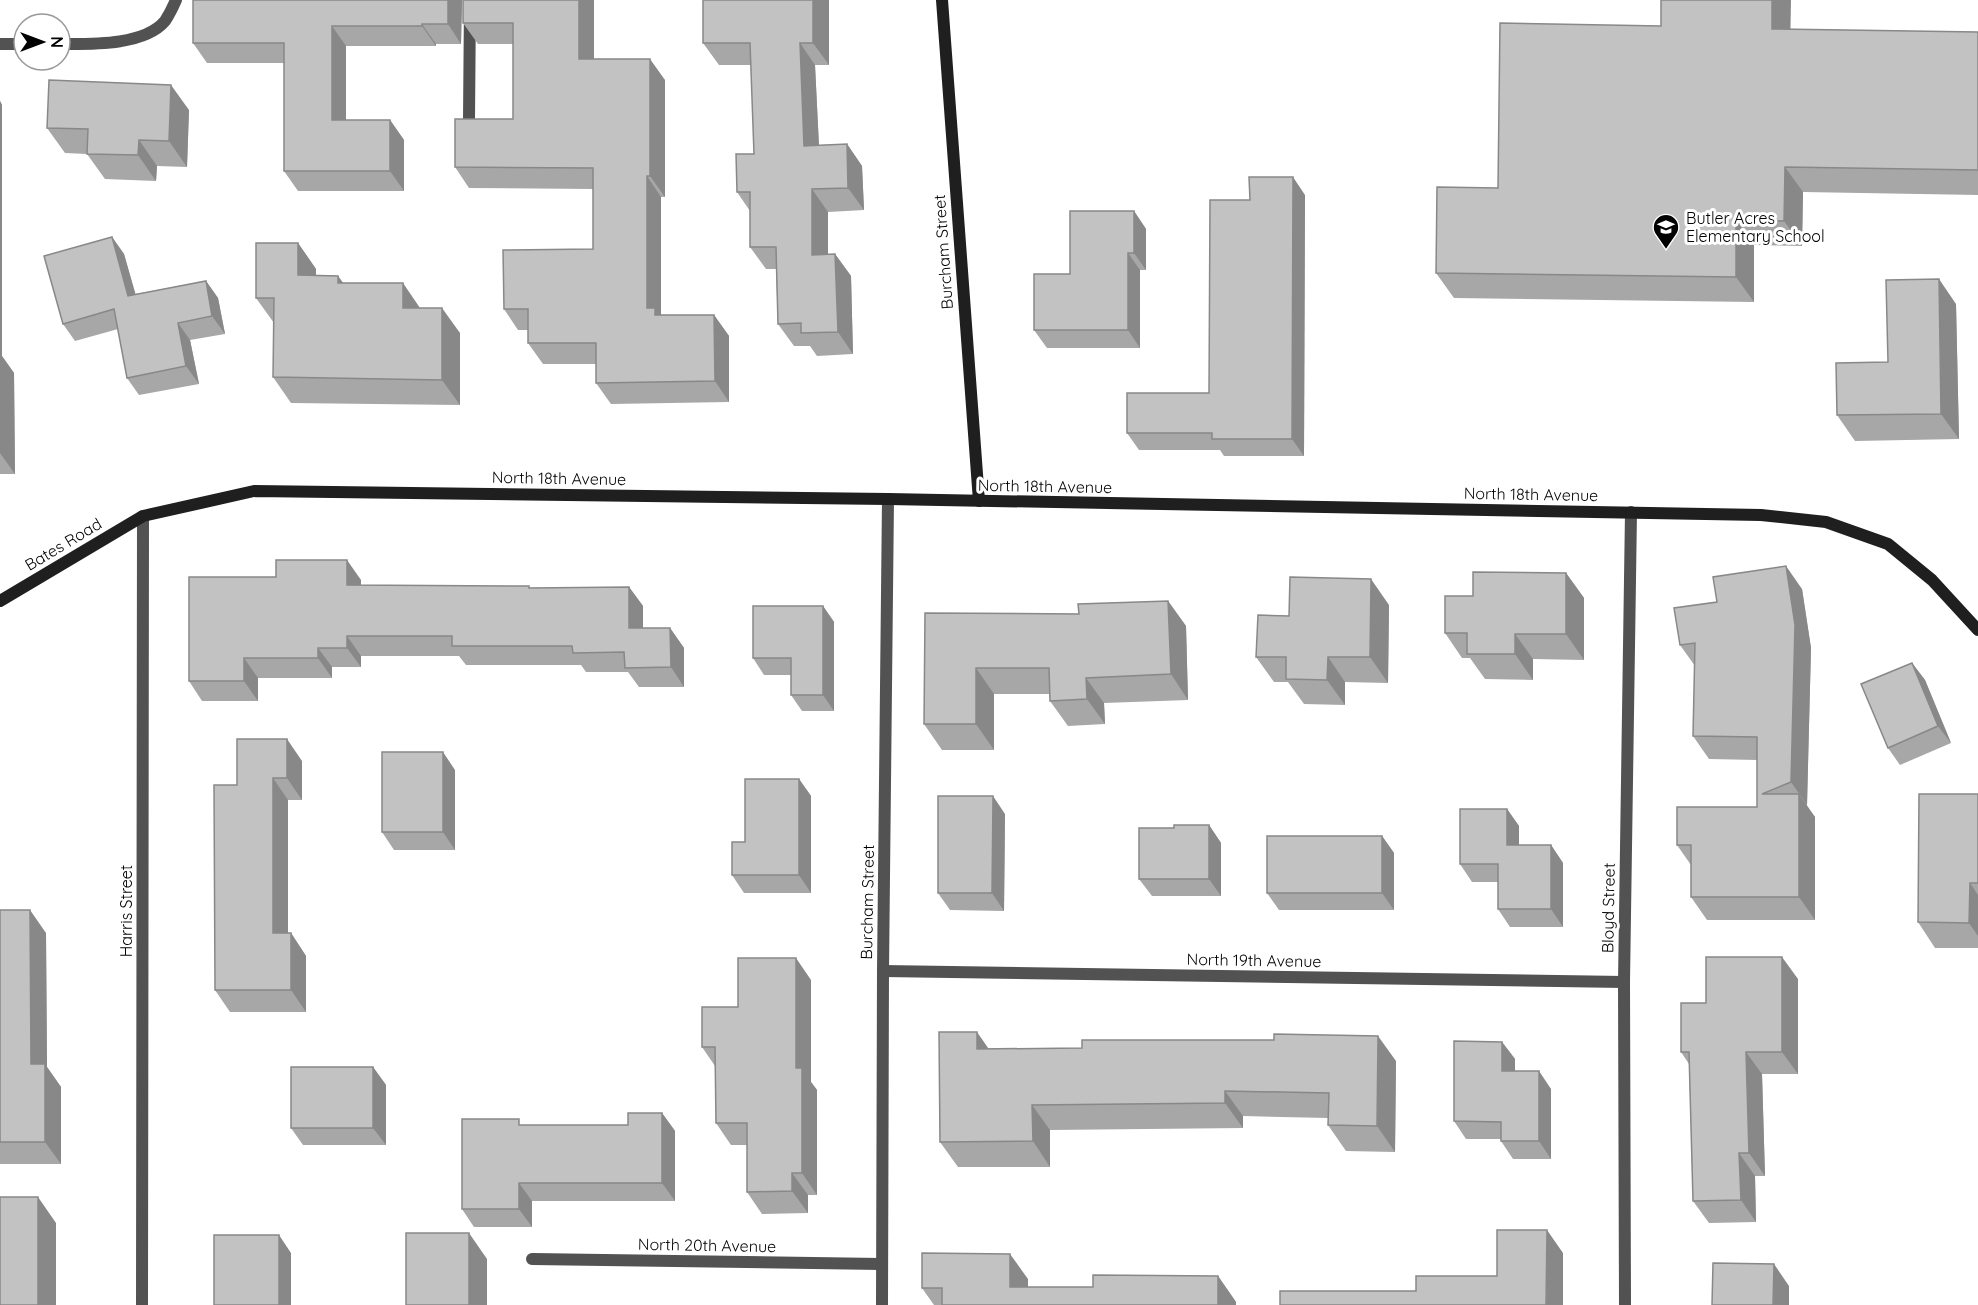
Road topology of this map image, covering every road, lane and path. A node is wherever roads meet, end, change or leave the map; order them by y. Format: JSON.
{"nodes":[{"id":1,"x":176,"y":0,"type":"edge"},
{"id":2,"x":470,"y":0,"type":"edge"},
{"id":3,"x":942,"y":0,"type":"edge"},
{"id":4,"x":72,"y":44,"type":"edge"},
{"id":5,"x":469,"y":120,"type":"edge"},
{"id":6,"x":888,"y":499,"type":"junction"},
{"id":7,"x":979,"y":501,"type":"junction"},
{"id":8,"x":1631,"y":512,"type":"junction"},
{"id":9,"x":143,"y":516,"type":"junction"},
{"id":10,"x":0,"y":601,"type":"edge"},
{"id":11,"x":1978,"y":630,"type":"edge"},
{"id":12,"x":883,"y":971,"type":"junction"},
{"id":13,"x":1624,"y":982,"type":"junction"},
{"id":14,"x":532,"y":1259,"type":"dead end"},
{"id":15,"x":881,"y":1264,"type":"junction"},
{"id":16,"x":142,"y":1305,"type":"edge"},
{"id":17,"x":882,"y":1305,"type":"edge"},
{"id":18,"x":1625,"y":1305,"type":"edge"}],
"edges":[{"from":1,"to":4,"type":"street"},
{"from":2,"to":5,"type":"street"},
{"from":3,"to":7,"type":"street","name":"Burcham Street"},
{"from":6,"to":7,"type":"street","name":"North 18th Avenue"},
{"from":6,"to":9,"type":"street","name":"North 18th Avenue"},
{"from":6,"to":12,"type":"street","name":"Burcham Street"},
{"from":7,"to":8,"type":"street","name":"North 18th Avenue"},
{"from":8,"to":11,"type":"street","name":"North 18th Avenue"},
{"from":8,"to":13,"type":"street","name":"Bloyd Street"},
{"from":9,"to":10,"type":"street","name":"Bates Road"},
{"from":9,"to":16,"type":"street","name":"Harris Street"},
{"from":12,"to":13,"type":"street","name":"North 19th Avenue"},
{"from":12,"to":15,"type":"street","name":"Burcham Street"},
{"from":13,"to":18,"type":"street","name":"Bloyd Street"},
{"from":14,"to":15,"type":"street","name":"North 20th Avenue"},
{"from":15,"to":17,"type":"street","name":"Burcham Street"}]}
